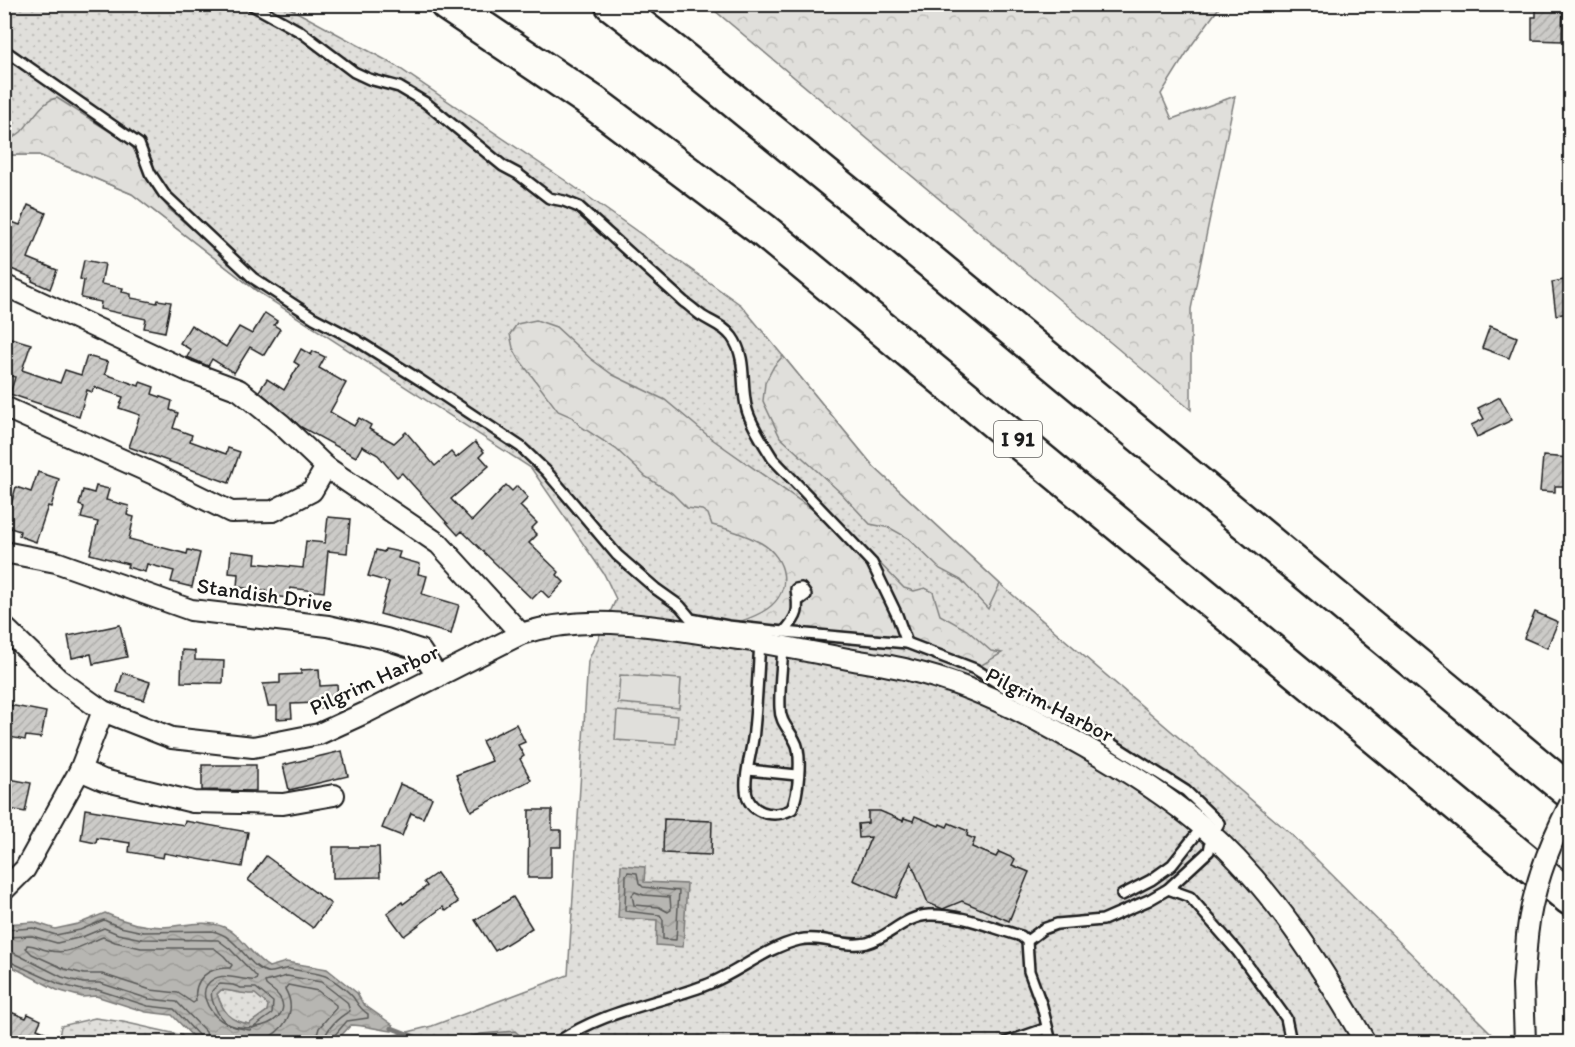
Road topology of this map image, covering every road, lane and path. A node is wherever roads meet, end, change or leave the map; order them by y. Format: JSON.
{"nodes":[{"id":1,"x":250,"y":4,"type":"edge"},
{"id":2,"x":447,"y":4,"type":"edge"},
{"id":3,"x":612,"y":4,"type":"edge"},
{"id":4,"x":4,"y":50,"type":"edge"},
{"id":5,"x":4,"y":285,"type":"edge"},
{"id":6,"x":4,"y":407,"type":"edge"},
{"id":7,"x":326,"y":467,"type":"junction"},
{"id":8,"x":4,"y":552,"type":"edge"},
{"id":9,"x":799,"y":600,"type":"dead end"},
{"id":10,"x":5,"y":629,"type":"edge"},
{"id":11,"x":521,"y":634,"type":"junction"},
{"id":12,"x":783,"y":640,"type":"junction"},
{"id":13,"x":760,"y":642,"type":"junction"},
{"id":14,"x":907,"y":643,"type":"junction"},
{"id":15,"x":438,"y":677,"type":"junction"},
{"id":16,"x":103,"y":711,"type":"junction"},
{"id":17,"x":80,"y":770,"type":"junction"},
{"id":18,"x":748,"y":770,"type":"junction"},
{"id":19,"x":797,"y":776,"type":"junction"},
{"id":20,"x":1570,"y":792,"type":"edge"},
{"id":21,"x":334,"y":795,"type":"dead end"},
{"id":22,"x":1570,"y":804,"type":"edge"},
{"id":23,"x":1207,"y":832,"type":"junction"},
{"id":24,"x":1168,"y":889,"type":"junction"},
{"id":25,"x":4,"y":890,"type":"edge"},
{"id":26,"x":1122,"y":895,"type":"dead end"},
{"id":27,"x":1570,"y":898,"type":"edge"},
{"id":28,"x":1027,"y":941,"type":"junction"},
{"id":29,"x":1047,"y":1028,"type":"junction"},
{"id":30,"x":558,"y":1042,"type":"edge"},
{"id":31,"x":1007,"y":1042,"type":"edge"},
{"id":32,"x":1051,"y":1042,"type":"edge"},
{"id":33,"x":1291,"y":1042,"type":"edge"},
{"id":34,"x":1365,"y":1042,"type":"edge"},
{"id":35,"x":1526,"y":1042,"type":"edge"}],
"edges":[{"from":1,"to":14,"type":"lane"},
{"from":2,"to":27,"type":"highway","number":"I 91"},
{"from":3,"to":20,"type":"highway"},
{"from":4,"to":12,"type":"lane"},
{"from":5,"to":7,"type":"street"},
{"from":6,"to":7,"type":"street"},
{"from":7,"to":11,"type":"street"},
{"from":8,"to":15,"type":"street","name":"Standish Drive"},
{"from":9,"to":12,"type":"lane"},
{"from":10,"to":16,"type":"street","name":"Pilgrim Harbor"},
{"from":11,"to":13,"type":"street","name":"Pilgrim Harbor"},
{"from":11,"to":15,"type":"street","name":"Pilgrim Harbor"},
{"from":12,"to":13,"type":"street","name":"Pilgrim Harbor"},
{"from":12,"to":14,"type":"lane"},
{"from":12,"to":19,"type":"lane"},
{"from":12,"to":23,"type":"street","name":"Pilgrim Harbor"},
{"from":13,"to":18,"type":"lane"},
{"from":14,"to":23,"type":"lane"},
{"from":15,"to":16,"type":"street","name":"Pilgrim Harbor"},
{"from":16,"to":17,"type":"street"},
{"from":17,"to":21,"type":"street"},
{"from":17,"to":25,"type":"street"},
{"from":18,"to":19,"type":"lane"},
{"from":18,"to":19,"type":"lane"},
{"from":22,"to":35,"type":"street","bridge":true},
{"from":23,"to":24,"type":"lane"},
{"from":23,"to":26,"type":"lane"},
{"from":23,"to":34,"type":"street","name":"Pilgrim Harbor"},
{"from":24,"to":28,"type":"lane"},
{"from":24,"to":33,"type":"lane"},
{"from":28,"to":29,"type":"lane"},
{"from":28,"to":30,"type":"lane"},
{"from":29,"to":31,"type":"lane"},
{"from":29,"to":32,"type":"lane"}]}
